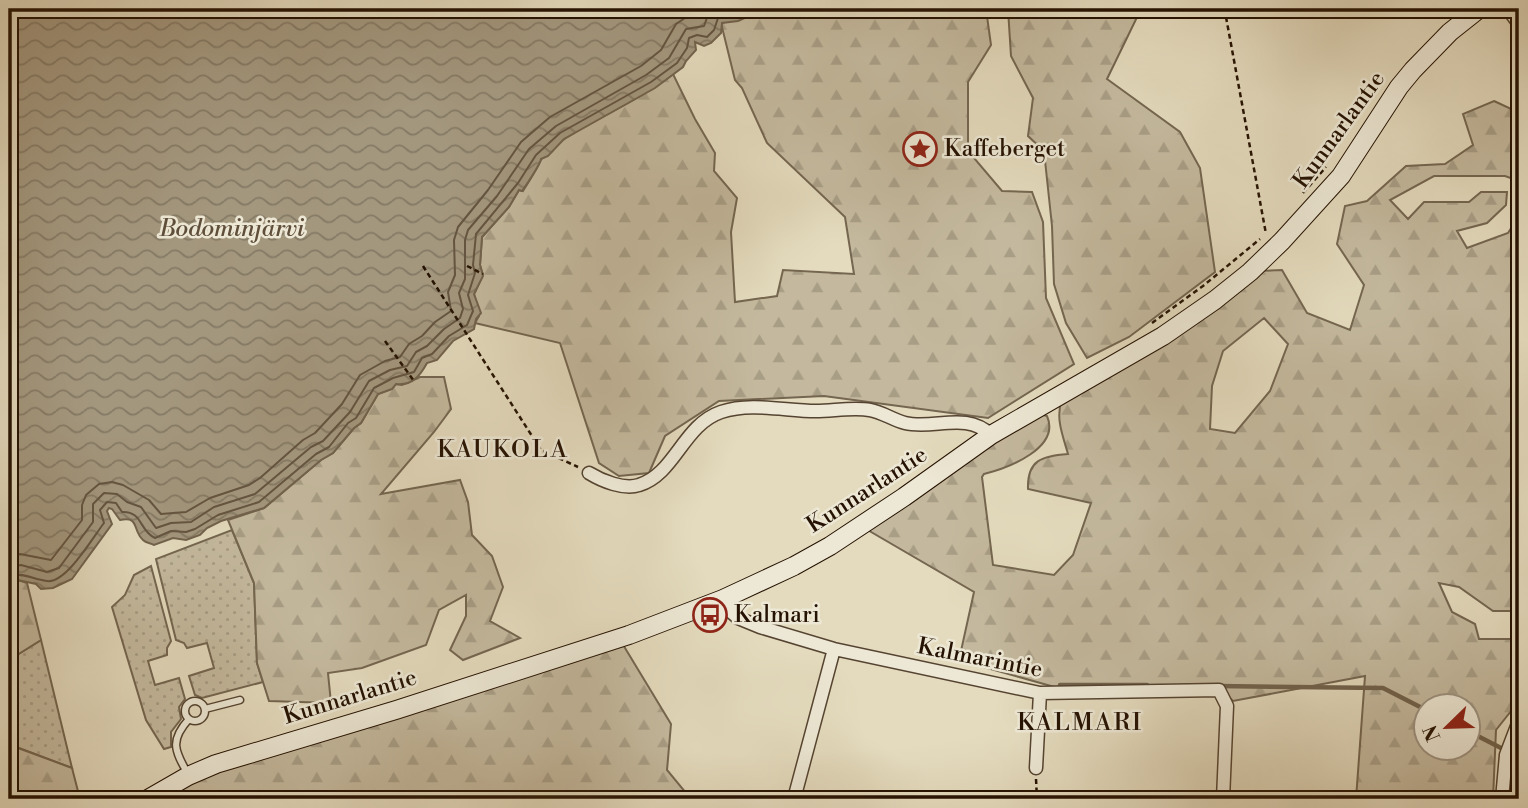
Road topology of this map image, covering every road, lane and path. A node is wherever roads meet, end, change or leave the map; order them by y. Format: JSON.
{"nodes":[{"id":1,"x":1479,"y":9,"type":"edge"},
{"id":2,"x":1508,"y":9,"type":"edge"},
{"id":3,"x":1226,"y":17,"type":"dead end"},
{"id":4,"x":1519,"y":24,"type":"edge"},
{"id":5,"x":1334,"y":160,"type":"dead end"},
{"id":6,"x":1300,"y":197,"type":"dead end"},
{"id":7,"x":1275,"y":225,"type":"dead end"},
{"id":8,"x":1266,"y":234,"type":"junction"},
{"id":9,"x":422,"y":266,"type":"dead end"},
{"id":10,"x":467,"y":266,"type":"dead end"},
{"id":11,"x":483,"y":274,"type":"dead end"},
{"id":12,"x":1150,"y":324,"type":"dead end"},
{"id":13,"x":385,"y":341,"type":"dead end"},
{"id":14,"x":414,"y":381,"type":"dead end"},
{"id":15,"x":991,"y":435,"type":"junction"},
{"id":16,"x":589,"y":473,"type":"joint"},
{"id":17,"x":723,"y":599,"type":"junction"},
{"id":18,"x":834,"y":649,"type":"junction"},
{"id":19,"x":1040,"y":693,"type":"junction"},
{"id":20,"x":240,"y":700,"type":"dead end"},
{"id":21,"x":205,"y":709,"type":"junction"},
{"id":22,"x":189,"y":719,"type":"junction"},
{"id":23,"x":1519,"y":721,"type":"edge"},
{"id":24,"x":1036,"y":768,"type":"joint"},
{"id":25,"x":188,"y":776,"type":"junction"},
{"id":26,"x":148,"y":799,"type":"edge"},
{"id":27,"x":794,"y":799,"type":"edge"},
{"id":28,"x":1037,"y":799,"type":"edge"},
{"id":29,"x":1223,"y":799,"type":"edge"},
{"id":30,"x":1502,"y":799,"type":"edge"}],
"edges":[{"from":1,"to":15,"type":"main road","name":"Kunnarlantie"},
{"from":2,"to":4,"type":"street"},
{"from":3,"to":8,"type":"path"},
{"from":5,"to":6,"type":"path"},
{"from":7,"to":8,"type":"path"},
{"from":8,"to":12,"type":"path"},
{"from":9,"to":16,"type":"path"},
{"from":10,"to":11,"type":"path"},
{"from":13,"to":14,"type":"path"},
{"from":15,"to":16,"type":"street"},
{"from":15,"to":17,"type":"main road","name":"Kunnarlantie"},
{"from":17,"to":18,"type":"street","name":"Kalmarintie"},
{"from":17,"to":25,"type":"main road","name":"Kunnarlantie"},
{"from":18,"to":19,"type":"street","name":"Kalmarintie"},
{"from":18,"to":27,"type":"street"},
{"from":19,"to":24,"type":"street"},
{"from":19,"to":29,"type":"street","name":"Kalmarintie"},
{"from":20,"to":21,"type":"lane"},
{"from":21,"to":22,"type":"lane"},
{"from":21,"to":22,"type":"lane"},
{"from":22,"to":25,"type":"lane"},
{"from":23,"to":30,"type":"street"},
{"from":24,"to":28,"type":"path"},
{"from":25,"to":26,"type":"main road","name":"Kunnarlantie"}]}
